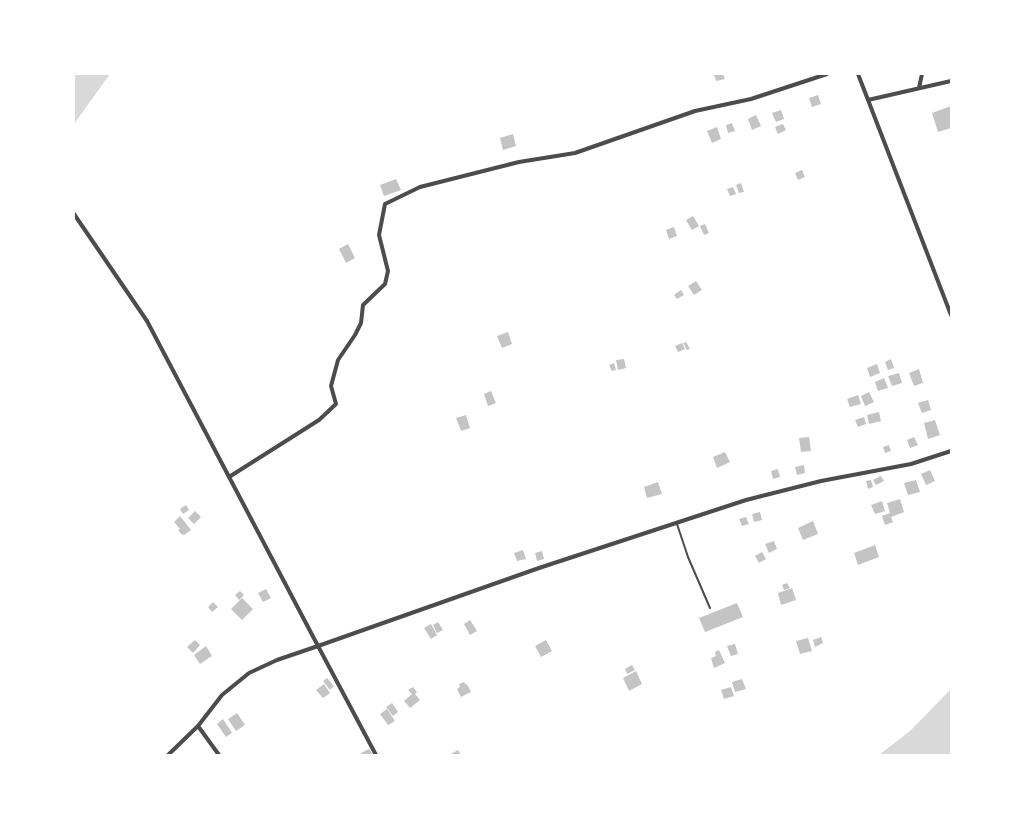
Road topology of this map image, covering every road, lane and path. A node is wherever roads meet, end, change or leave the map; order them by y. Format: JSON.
{"nodes":[{"id":1,"x":827,"y":74,"type":"edge"},
{"id":2,"x":858,"y":74,"type":"edge"},
{"id":3,"x":922,"y":74,"type":"edge"},
{"id":4,"x":951,"y":81,"type":"edge"},
{"id":5,"x":920,"y":88,"type":"junction"},
{"id":6,"x":868,"y":100,"type":"junction"},
{"id":7,"x":74,"y":214,"type":"edge"},
{"id":8,"x":951,"y":314,"type":"edge"},
{"id":9,"x":951,"y":451,"type":"edge"},
{"id":10,"x":229,"y":477,"type":"junction"},
{"id":11,"x":677,"y":523,"type":"junction"},
{"id":12,"x":710,"y":608,"type":"dead end"},
{"id":13,"x":318,"y":646,"type":"junction"},
{"id":14,"x":198,"y":726,"type":"junction"},
{"id":15,"x":168,"y":755,"type":"edge"},
{"id":16,"x":219,"y":755,"type":"edge"},
{"id":17,"x":376,"y":755,"type":"edge"}],
"edges":[{"from":1,"to":10,"type":"street"},
{"from":2,"to":6,"type":"street"},
{"from":3,"to":5,"type":"street"},
{"from":4,"to":5,"type":"street"},
{"from":5,"to":6,"type":"street"},
{"from":6,"to":8,"type":"street"},
{"from":7,"to":10,"type":"street"},
{"from":9,"to":11,"type":"street"},
{"from":10,"to":13,"type":"street"},
{"from":11,"to":12,"type":"lane"},
{"from":11,"to":13,"type":"street"},
{"from":13,"to":14,"type":"street"},
{"from":13,"to":17,"type":"street"},
{"from":14,"to":15,"type":"street"},
{"from":14,"to":16,"type":"street"}]}
